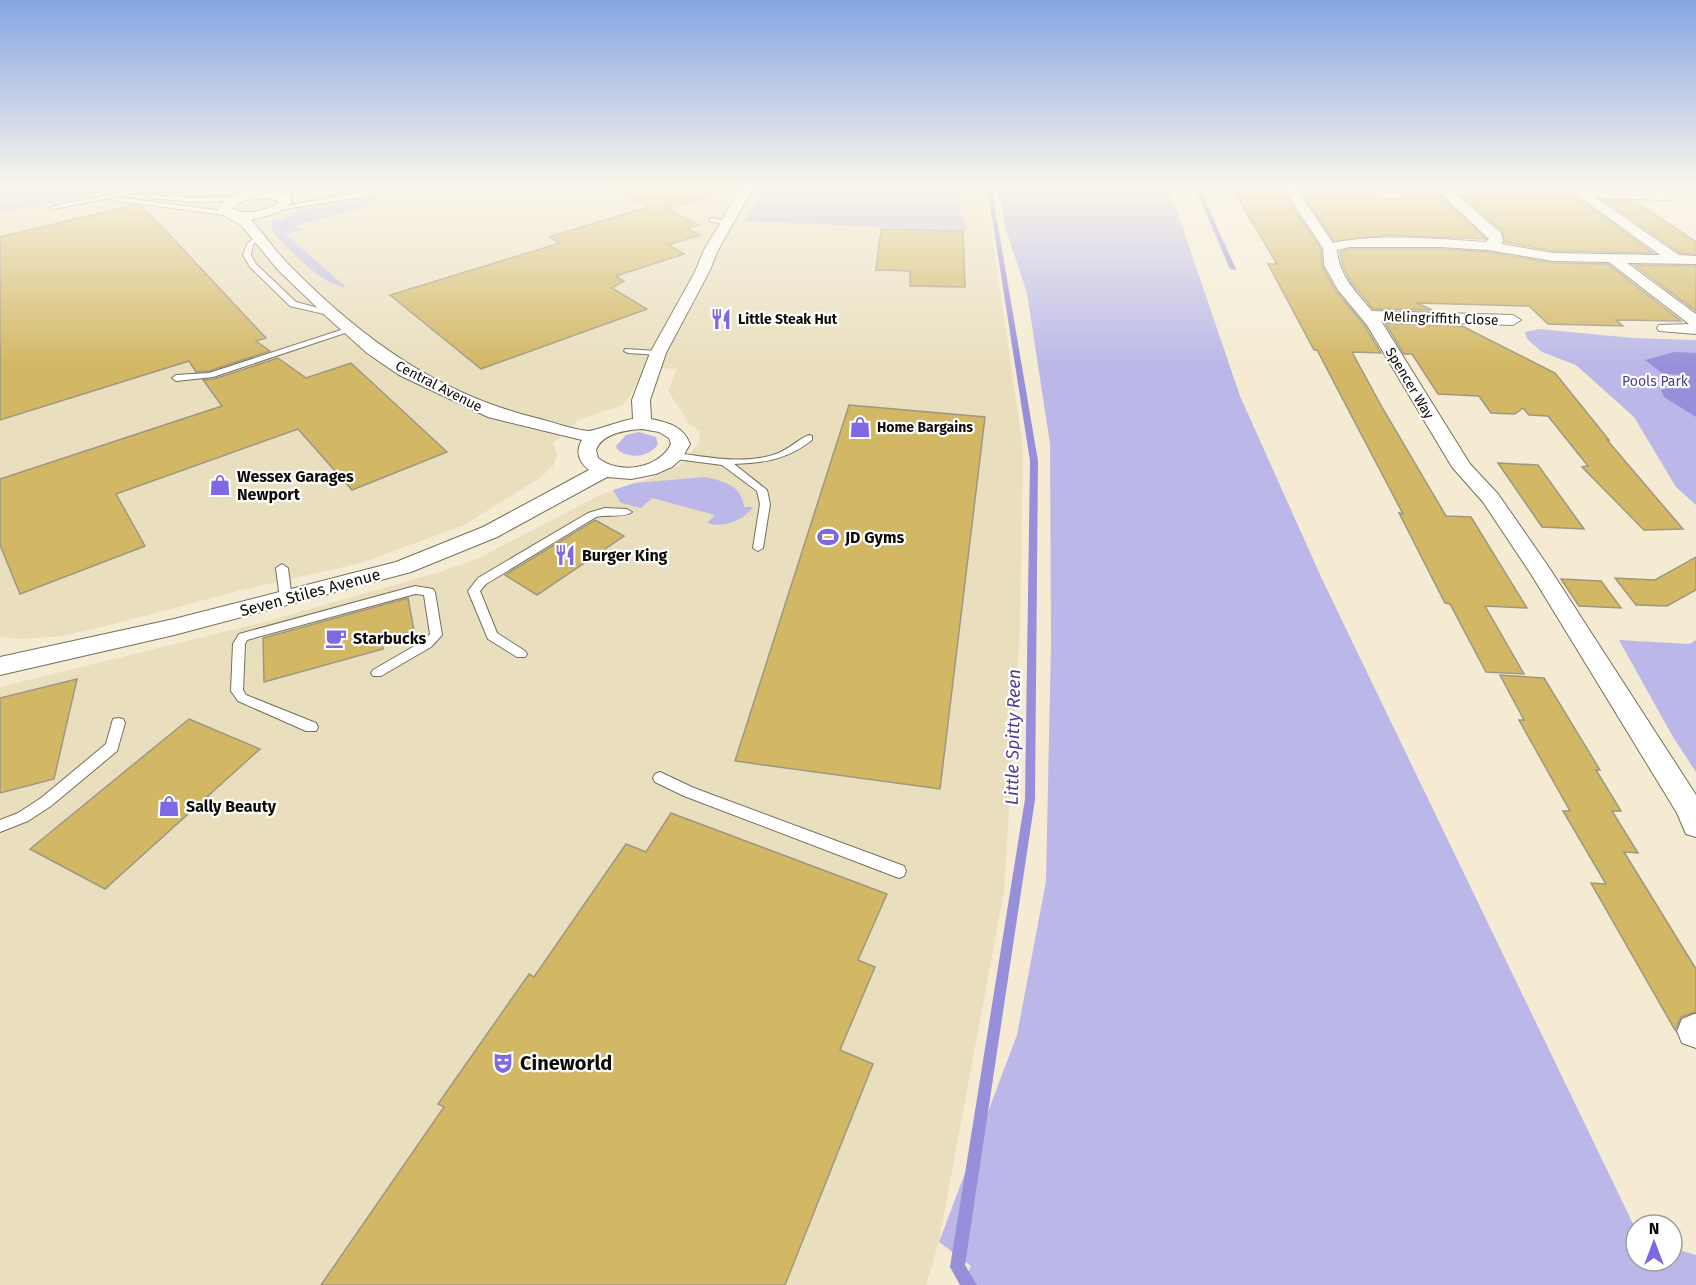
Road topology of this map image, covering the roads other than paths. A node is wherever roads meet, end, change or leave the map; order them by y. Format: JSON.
{"nodes":[{"id":1,"x":250,"y":245,"type":"edge"},
{"id":2,"x":266,"y":245,"type":"edge"},
{"id":3,"x":708,"y":245,"type":"edge"},
{"id":4,"x":1328,"y":245,"type":"edge"},
{"id":5,"x":1342,"y":245,"type":"edge"},
{"id":6,"x":1462,"y":245,"type":"edge"},
{"id":7,"x":1655,"y":245,"type":"edge"},
{"id":8,"x":1488,"y":246,"type":"joint"},
{"id":9,"x":1330,"y":248,"type":"junction"},
{"id":10,"x":1611,"y":258,"type":"junction"},
{"id":11,"x":1675,"y":259,"type":"junction"},
{"id":12,"x":1696,"y":260,"type":"edge"},
{"id":13,"x":334,"y":315,"type":"junction"},
{"id":14,"x":1369,"y":316,"type":"junction"},
{"id":15,"x":1514,"y":320,"type":"dead end"},
{"id":16,"x":1696,"y":322,"type":"edge"},
{"id":17,"x":1665,"y":328,"type":"dead end"},
{"id":18,"x":1696,"y":328,"type":"edge"},
{"id":19,"x":350,"y":330,"type":"junction"},
{"id":20,"x":628,"y":351,"type":"dead end"},
{"id":21,"x":658,"y":353,"type":"junction"},
{"id":22,"x":176,"y":378,"type":"dead end"},
{"id":23,"x":642,"y":423,"type":"junction"},
{"id":24,"x":595,"y":438,"type":"junction"},
{"id":25,"x":809,"y":438,"type":"dead end"},
{"id":26,"x":676,"y":456,"type":"junction"},
{"id":27,"x":725,"y":462,"type":"junction"},
{"id":28,"x":604,"y":470,"type":"junction"},
{"id":29,"x":627,"y":512,"type":"dead end"},
{"id":30,"x":758,"y":548,"type":"dead end"},
{"id":31,"x":282,"y":568,"type":"dead end"},
{"id":32,"x":286,"y":599,"type":"junction"},
{"id":33,"x":521,"y":654,"type":"dead end"},
{"id":34,"x":0,"y":666,"type":"edge"},
{"id":35,"x":377,"y":673,"type":"dead end"},
{"id":36,"x":118,"y":723,"type":"dead end"},
{"id":37,"x":311,"y":727,"type":"dead end"},
{"id":38,"x":660,"y":778,"type":"dead end"},
{"id":39,"x":0,"y":825,"type":"edge"},
{"id":40,"x":1696,"y":825,"type":"edge"},
{"id":41,"x":899,"y":871,"type":"dead end"}],
"edges":[{"from":1,"to":13,"type":"lane"},
{"from":2,"to":13,"type":"street","name":"Central Avenue"},
{"from":3,"to":21,"type":"street"},
{"from":4,"to":9,"type":"street"},
{"from":5,"to":9,"type":"street"},
{"from":6,"to":8,"type":"street"},
{"from":7,"to":11,"type":"street"},
{"from":8,"to":10,"type":"street"},
{"from":9,"to":14,"type":"street","name":"Spencer Way"},
{"from":10,"to":11,"type":"street"},
{"from":10,"to":16,"type":"street"},
{"from":11,"to":12,"type":"street"},
{"from":13,"to":19,"type":"street","name":"Central Avenue"},
{"from":14,"to":15,"type":"street","name":"Melingriffith Close"},
{"from":14,"to":40,"type":"street","name":"Spencer Way"},
{"from":17,"to":18,"type":"street"},
{"from":19,"to":22,"type":"lane"},
{"from":19,"to":24,"type":"street","name":"Central Avenue"},
{"from":20,"to":21,"type":"lane"},
{"from":21,"to":23,"type":"street"},
{"from":23,"to":24,"type":"street"},
{"from":23,"to":26,"type":"street"},
{"from":24,"to":28,"type":"street"},
{"from":25,"to":27,"type":"lane"},
{"from":26,"to":27,"type":"lane"},
{"from":26,"to":28,"type":"street"},
{"from":27,"to":30,"type":"lane"},
{"from":28,"to":32,"type":"street","name":"Seven Stiles Avenue"},
{"from":29,"to":33,"type":"lane"},
{"from":31,"to":32,"type":"lane"},
{"from":32,"to":34,"type":"street","name":"Seven Stiles Avenue"},
{"from":35,"to":37,"type":"lane"},
{"from":36,"to":39,"type":"lane"},
{"from":38,"to":41,"type":"lane"}]}
